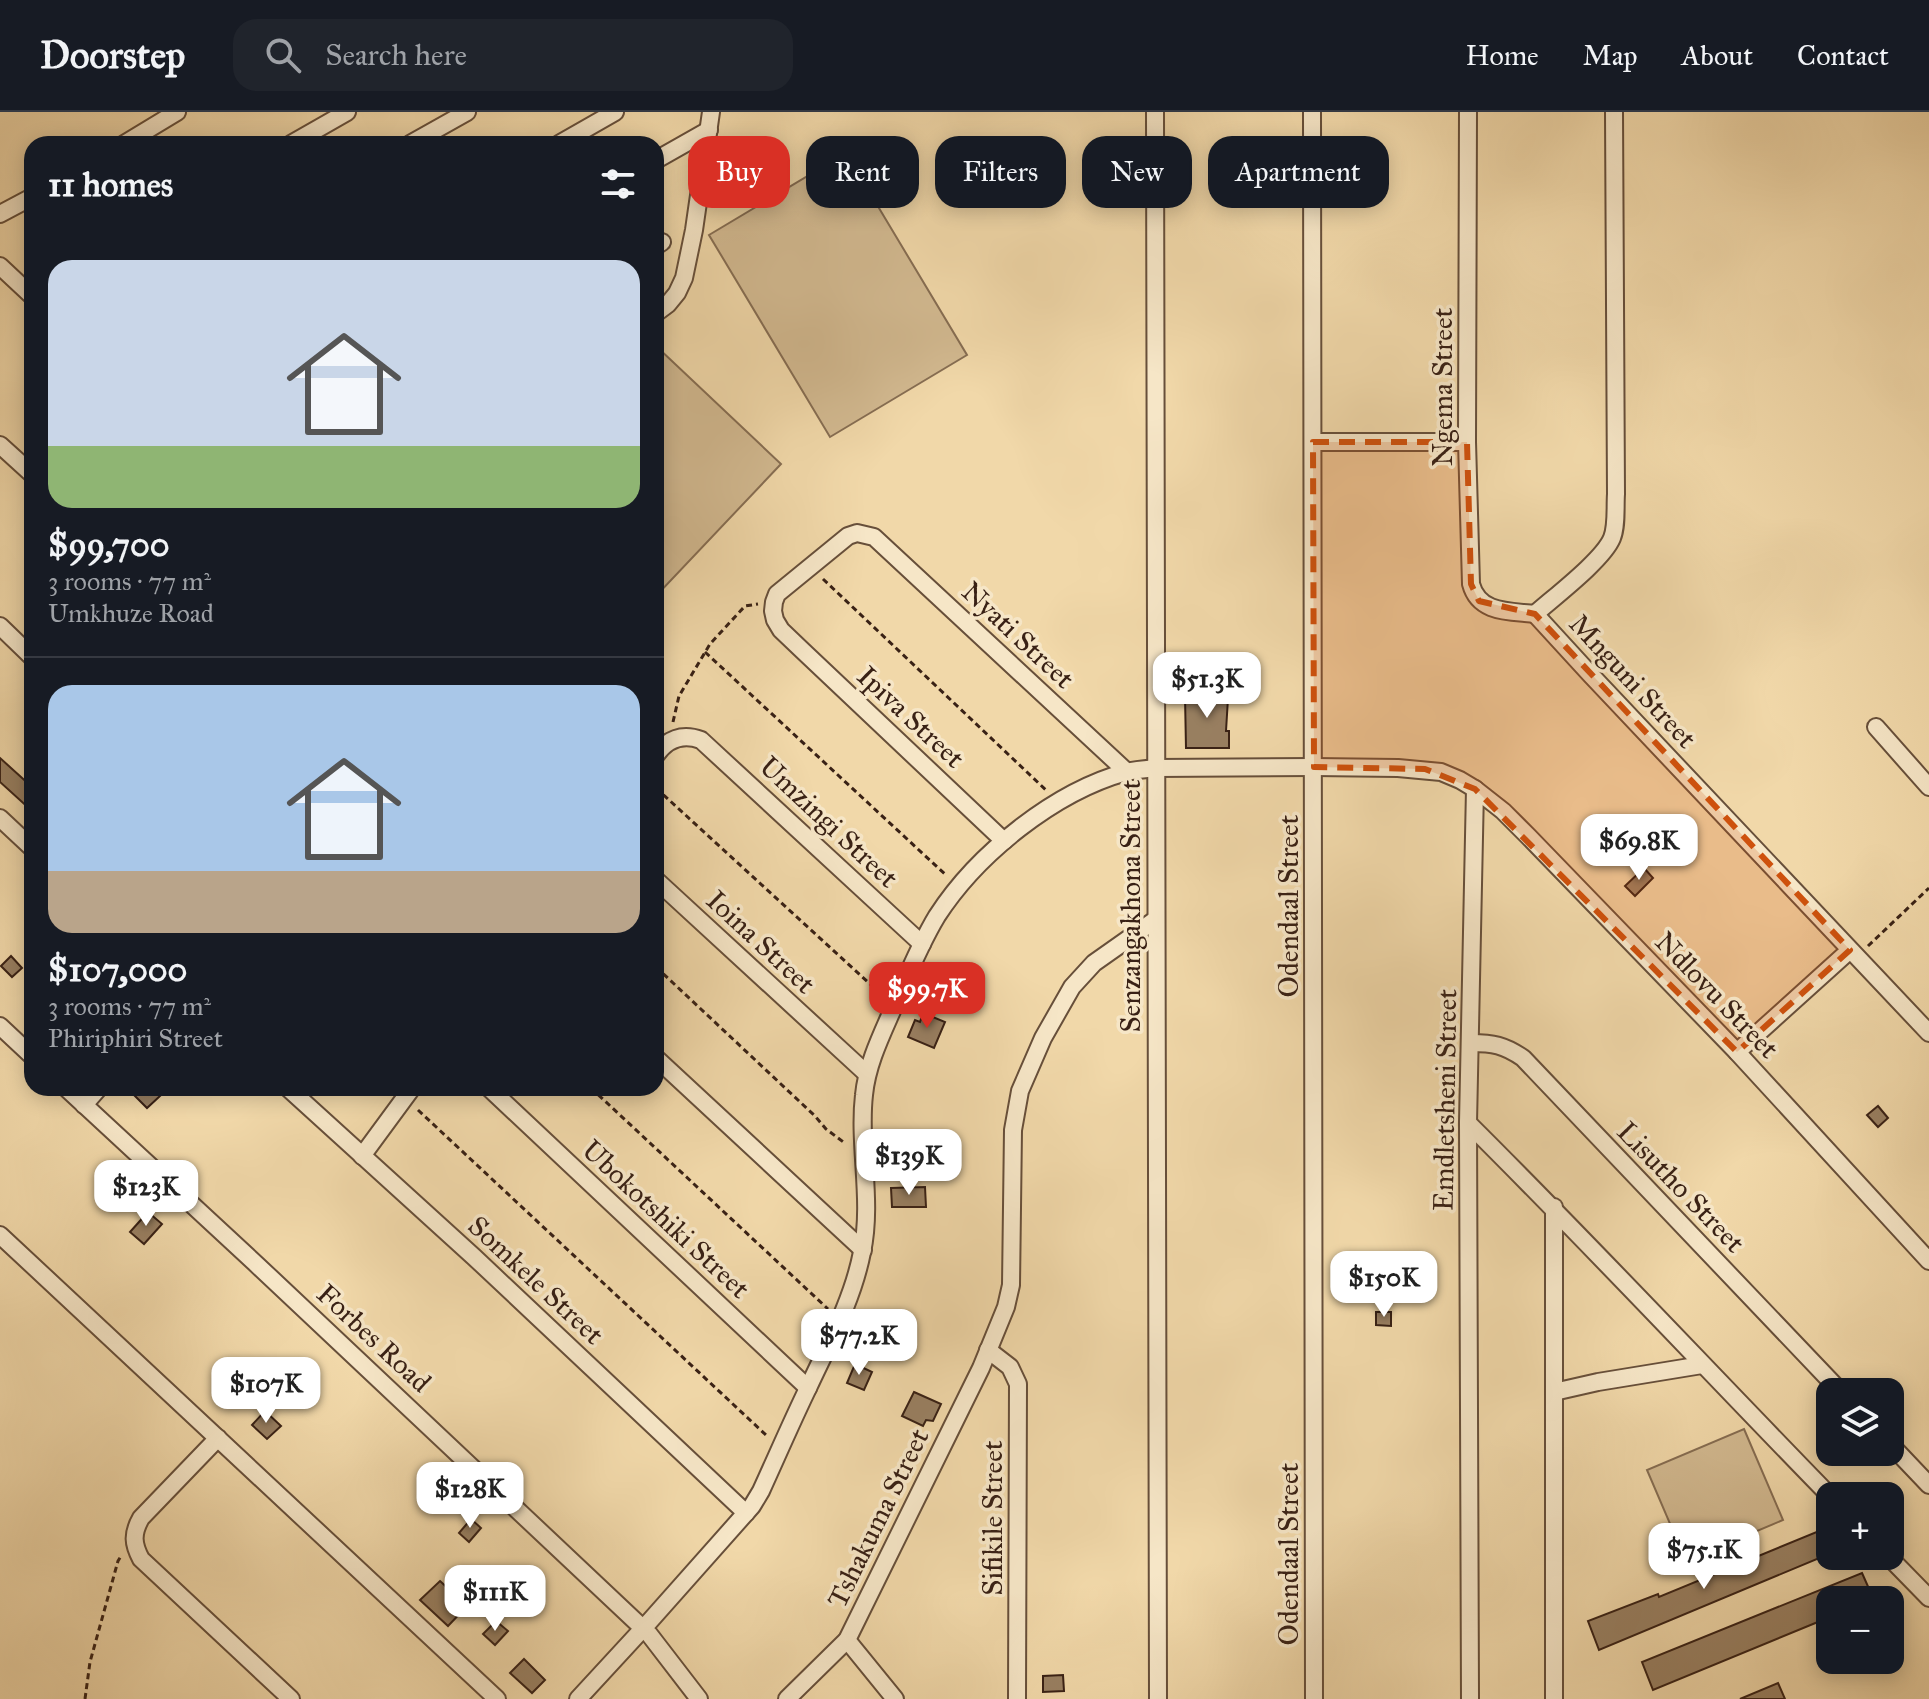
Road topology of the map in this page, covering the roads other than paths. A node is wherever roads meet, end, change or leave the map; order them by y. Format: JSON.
{"nodes":[{"id":1,"x":347,"y":112,"type":"edge"},
{"id":2,"x":467,"y":112,"type":"edge"},
{"id":3,"x":615,"y":112,"type":"edge"},
{"id":4,"x":711,"y":112,"type":"edge"},
{"id":5,"x":1155,"y":112,"type":"edge"},
{"id":6,"x":1312,"y":112,"type":"edge"},
{"id":7,"x":1468,"y":112,"type":"edge"},
{"id":8,"x":1614,"y":112,"type":"edge"},
{"id":9,"x":165,"y":115,"type":"edge"},
{"id":10,"x":709,"y":130,"type":"junction"},
{"id":11,"x":135,"y":136,"type":"edge"},
{"id":12,"x":305,"y":136,"type":"edge"},
{"id":13,"x":424,"y":136,"type":"edge"},
{"id":14,"x":573,"y":136,"type":"edge"},
{"id":15,"x":664,"y":155,"type":"edge"},
{"id":16,"x":24,"y":201,"type":"edge"},
{"id":17,"x":0,"y":214,"type":"edge"},
{"id":18,"x":0,"y":266,"type":"edge"},
{"id":19,"x":24,"y":288,"type":"edge"},
{"id":20,"x":664,"y":307,"type":"edge"},
{"id":21,"x":1313,"y":442,"type":"junction"},
{"id":22,"x":1467,"y":442,"type":"junction"},
{"id":23,"x":0,"y":445,"type":"edge"},
{"id":24,"x":24,"y":467,"type":"edge"},
{"id":25,"x":1535,"y":614,"type":"junction"},
{"id":26,"x":0,"y":626,"type":"edge"},
{"id":27,"x":781,"y":630,"type":"joint"},
{"id":28,"x":24,"y":649,"type":"edge"},
{"id":29,"x":1876,"y":727,"type":"dead end"},
{"id":30,"x":664,"y":736,"type":"edge"},
{"id":31,"x":1314,"y":767,"type":"junction"},
{"id":32,"x":1156,"y":768,"type":"junction"},
{"id":33,"x":1127,"y":772,"type":"junction"},
{"id":34,"x":1929,"y":787,"type":"edge"},
{"id":35,"x":1475,"y":789,"type":"junction"},
{"id":36,"x":0,"y":818,"type":"edge"},
{"id":37,"x":24,"y":840,"type":"edge"},
{"id":38,"x":1004,"y":841,"type":"junction"},
{"id":39,"x":664,"y":887,"type":"edge"},
{"id":40,"x":1155,"y":920,"type":"junction"},
{"id":41,"x":922,"y":944,"type":"junction"},
{"id":42,"x":1854,"y":954,"type":"junction"},
{"id":43,"x":0,"y":1026,"type":"edge"},
{"id":44,"x":1929,"y":1033,"type":"edge"},
{"id":45,"x":1471,"y":1043,"type":"junction"},
{"id":46,"x":24,"y":1048,"type":"edge"},
{"id":47,"x":1737,"y":1052,"type":"junction"},
{"id":48,"x":664,"y":1065,"type":"edge"},
{"id":49,"x":867,"y":1074,"type":"junction"},
{"id":50,"x":74,"y":1096,"type":"edge"},
{"id":51,"x":92,"y":1096,"type":"edge"},
{"id":52,"x":297,"y":1096,"type":"edge"},
{"id":53,"x":406,"y":1096,"type":"edge"},
{"id":54,"x":498,"y":1096,"type":"edge"},
{"id":55,"x":84,"y":1105,"type":"junction"},
{"id":56,"x":1468,"y":1123,"type":"junction"},
{"id":57,"x":362,"y":1156,"type":"junction"},
{"id":58,"x":1554,"y":1207,"type":"junction"},
{"id":59,"x":0,"y":1235,"type":"edge"},
{"id":60,"x":863,"y":1250,"type":"junction"},
{"id":61,"x":1929,"y":1261,"type":"edge"},
{"id":62,"x":988,"y":1350,"type":"junction"},
{"id":63,"x":1702,"y":1365,"type":"junction"},
{"id":64,"x":1828,"y":1378,"type":"edge"},
{"id":65,"x":808,"y":1388,"type":"junction"},
{"id":66,"x":1554,"y":1392,"type":"junction"},
{"id":67,"x":218,"y":1438,"type":"junction"},
{"id":68,"x":1904,"y":1459,"type":"edge"},
{"id":69,"x":1816,"y":1482,"type":"edge"},
{"id":70,"x":1929,"y":1485,"type":"edge"},
{"id":71,"x":746,"y":1513,"type":"junction"},
{"id":72,"x":1902,"y":1570,"type":"edge"},
{"id":73,"x":1929,"y":1598,"type":"edge"},
{"id":74,"x":644,"y":1629,"type":"junction"},
{"id":75,"x":847,"y":1640,"type":"junction"},
{"id":76,"x":291,"y":1699,"type":"edge"},
{"id":77,"x":497,"y":1699,"type":"edge"},
{"id":78,"x":578,"y":1699,"type":"edge"},
{"id":79,"x":699,"y":1699,"type":"edge"},
{"id":80,"x":787,"y":1699,"type":"edge"},
{"id":81,"x":895,"y":1699,"type":"edge"},
{"id":82,"x":1017,"y":1699,"type":"edge"},
{"id":83,"x":1158,"y":1699,"type":"edge"},
{"id":84,"x":1314,"y":1699,"type":"edge"},
{"id":85,"x":1470,"y":1699,"type":"edge"},
{"id":86,"x":1554,"y":1699,"type":"edge"}],
"edges":[{"from":1,"to":12,"type":"street"},
{"from":2,"to":13,"type":"street"},
{"from":3,"to":14,"type":"street"},
{"from":4,"to":10,"type":"street"},
{"from":5,"to":32,"type":"street","name":"Senzangakhona Street"},
{"from":6,"to":21,"type":"street","name":"Odendaal Street"},
{"from":7,"to":22,"type":"street","name":"Ngema Street"},
{"from":8,"to":25,"type":"street","name":"Mnguni Street"},
{"from":9,"to":11,"type":"street"},
{"from":10,"to":15,"type":"street"},
{"from":10,"to":20,"type":"street"},
{"from":16,"to":17,"type":"street"},
{"from":18,"to":19,"type":"street"},
{"from":21,"to":22,"type":"street"},
{"from":21,"to":31,"type":"street","name":"Odendaal Street"},
{"from":22,"to":25,"type":"street","name":"Ngema Street"},
{"from":23,"to":24,"type":"street"},
{"from":25,"to":42,"type":"street","name":"Mnguni Street"},
{"from":26,"to":28,"type":"street"},
{"from":27,"to":33,"type":"street","name":"Nyati Street"},
{"from":27,"to":38,"type":"street","name":"Ipiva Street"},
{"from":29,"to":34,"type":"street"},
{"from":30,"to":41,"type":"street","name":"Umzingi Street"},
{"from":31,"to":32,"type":"street","name":"Ndlovu Street"},
{"from":31,"to":35,"type":"street","name":"Ndlovu Street"},
{"from":31,"to":84,"type":"street","name":"Odendaal Street"},
{"from":32,"to":33,"type":"street","name":"Ndlovu Street"},
{"from":32,"to":40,"type":"street","name":"Senzangakhona Street"},
{"from":33,"to":38,"type":"street","name":"Ndlovu Street"},
{"from":35,"to":45,"type":"street","name":"Emdletsheni Street"},
{"from":35,"to":47,"type":"street","name":"Ndlovu Street"},
{"from":36,"to":37,"type":"street"},
{"from":38,"to":41,"type":"street","name":"Ndlovu Street"},
{"from":39,"to":49,"type":"street","name":"Ioina Street"},
{"from":40,"to":62,"type":"street","name":"Tshakuma Street"},
{"from":40,"to":83,"type":"street","name":"Senzangakhona Street"},
{"from":41,"to":49,"type":"street","name":"Ndlovu Street"},
{"from":42,"to":44,"type":"street","name":"Mnguni Street"},
{"from":42,"to":47,"type":"street"},
{"from":43,"to":46,"type":"street"},
{"from":45,"to":56,"type":"street","name":"Emdletsheni Street"},
{"from":45,"to":64,"type":"street","name":"Lisutho Street"},
{"from":47,"to":61,"type":"street","name":"Ndlovu Street"},
{"from":48,"to":60,"type":"street"},
{"from":49,"to":60,"type":"street","name":"Ndlovu Street"},
{"from":50,"to":55,"type":"street","name":"Forbes Road"},
{"from":51,"to":55,"type":"street"},
{"from":52,"to":57,"type":"street","name":"Somkele Street"},
{"from":53,"to":57,"type":"street"},
{"from":54,"to":65,"type":"street","name":"Ubokotshiki Street"},
{"from":55,"to":74,"type":"street","name":"Forbes Road"},
{"from":56,"to":58,"type":"street"},
{"from":56,"to":85,"type":"street","name":"Emdletsheni Street"},
{"from":57,"to":71,"type":"street","name":"Somkele Street"},
{"from":58,"to":63,"type":"street"},
{"from":58,"to":66,"type":"street"},
{"from":59,"to":67,"type":"street"},
{"from":60,"to":65,"type":"street","name":"Ndlovu Street"},
{"from":62,"to":75,"type":"street","name":"Tshakuma Street"},
{"from":62,"to":82,"type":"street","name":"Sifikile Street"},
{"from":63,"to":66,"type":"street"},
{"from":63,"to":69,"type":"street"},
{"from":65,"to":71,"type":"street","name":"Ndlovu Street"},
{"from":66,"to":86,"type":"street"},
{"from":67,"to":76,"type":"street"},
{"from":67,"to":77,"type":"street"},
{"from":68,"to":70,"type":"street"},
{"from":71,"to":74,"type":"street","name":"Ndlovu Street"},
{"from":72,"to":73,"type":"street"},
{"from":74,"to":78,"type":"street","name":"Ndlovu Street"},
{"from":74,"to":79,"type":"street","name":"Forbes Road"},
{"from":75,"to":80,"type":"street","name":"Tshakuma Street"},
{"from":75,"to":81,"type":"street"}]}
